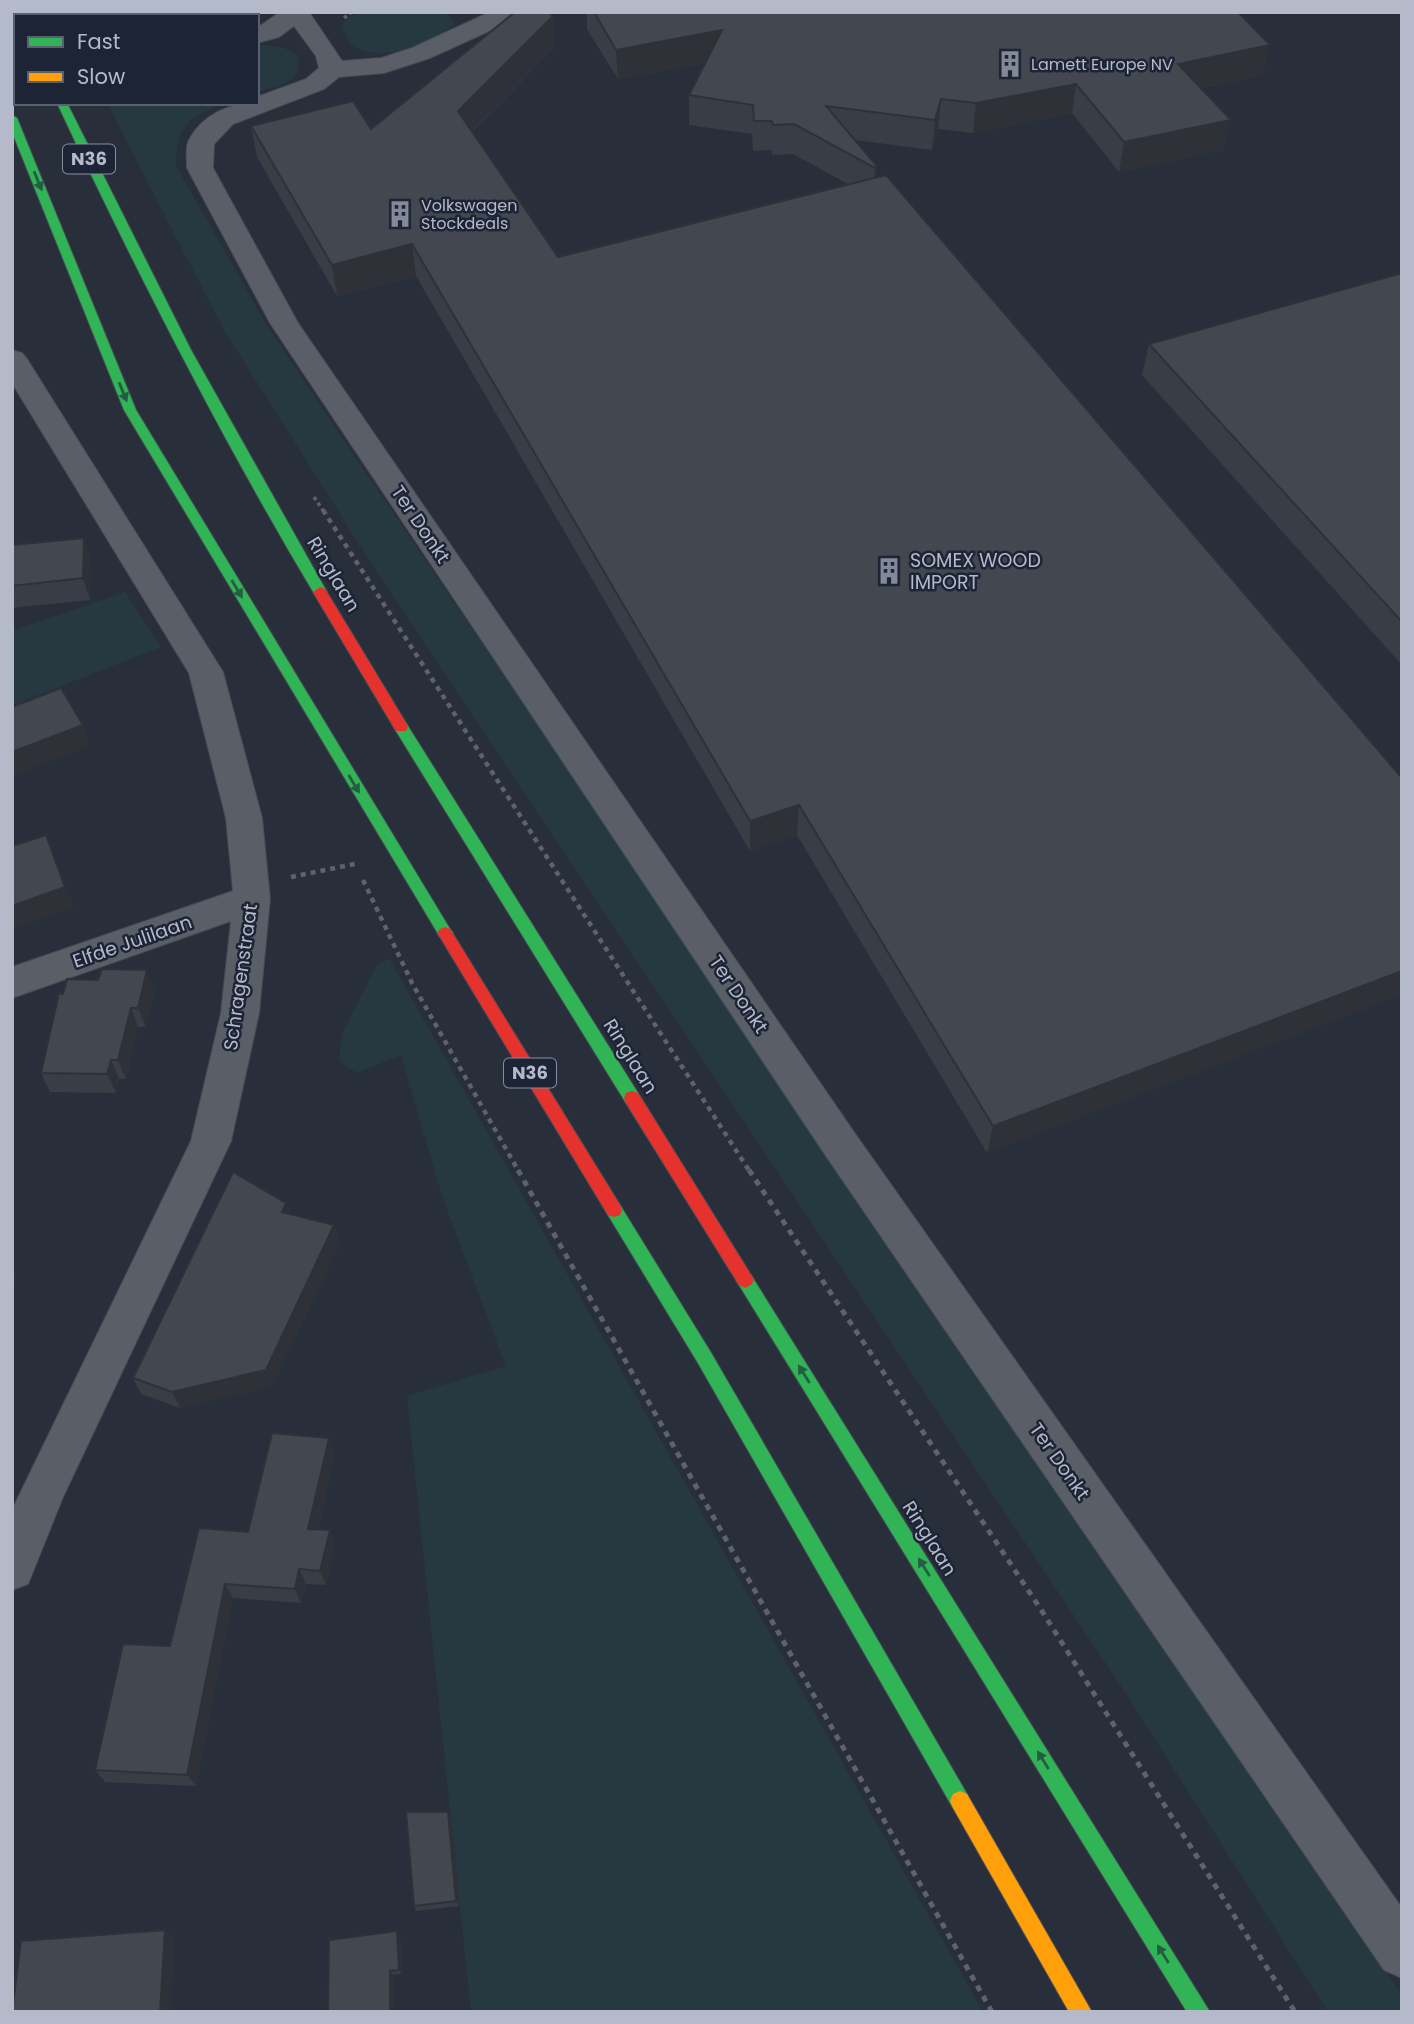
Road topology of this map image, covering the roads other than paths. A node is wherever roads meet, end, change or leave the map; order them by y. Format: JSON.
{"nodes":[{"id":1,"x":296,"y":12,"type":"edge"},
{"id":2,"x":511,"y":12,"type":"edge"},
{"id":3,"x":259,"y":16,"type":"edge"},
{"id":4,"x":259,"y":35,"type":"edge"},
{"id":5,"x":332,"y":70,"type":"junction"},
{"id":6,"x":63,"y":105,"type":"edge"},
{"id":7,"x":259,"y":105,"type":"edge"},
{"id":8,"x":259,"y":105,"type":"edge"},
{"id":9,"x":12,"y":118,"type":"edge"},
{"id":10,"x":12,"y":359,"type":"edge"},
{"id":11,"x":251,"y":892,"type":"junction"},
{"id":12,"x":12,"y":983,"type":"edge"},
{"id":13,"x":12,"y":1568,"type":"edge"},
{"id":14,"x":1402,"y":1952,"type":"edge"},
{"id":15,"x":1081,"y":2012,"type":"edge"},
{"id":16,"x":1199,"y":2012,"type":"edge"}],
"edges":[{"from":1,"to":3,"type":"street"},
{"from":1,"to":4,"type":"street"},
{"from":1,"to":5,"type":"street"},
{"from":2,"to":5,"type":"street","name":"Ter Donkt"},
{"from":5,"to":8,"type":"street","name":"Ter Donkt"},
{"from":16,"to":6,"type":"main road","name":"Ringlaan","number":"N36","one_way":true},
{"from":7,"to":14,"type":"street","name":"Ter Donkt"},
{"from":9,"to":15,"type":"main road","number":"N36","one_way":true},
{"from":10,"to":11,"type":"street","name":"Schragenstraat"},
{"from":11,"to":12,"type":"street","name":"Elfde Julilaan"},
{"from":11,"to":13,"type":"street","name":"Schragenstraat"}]}
